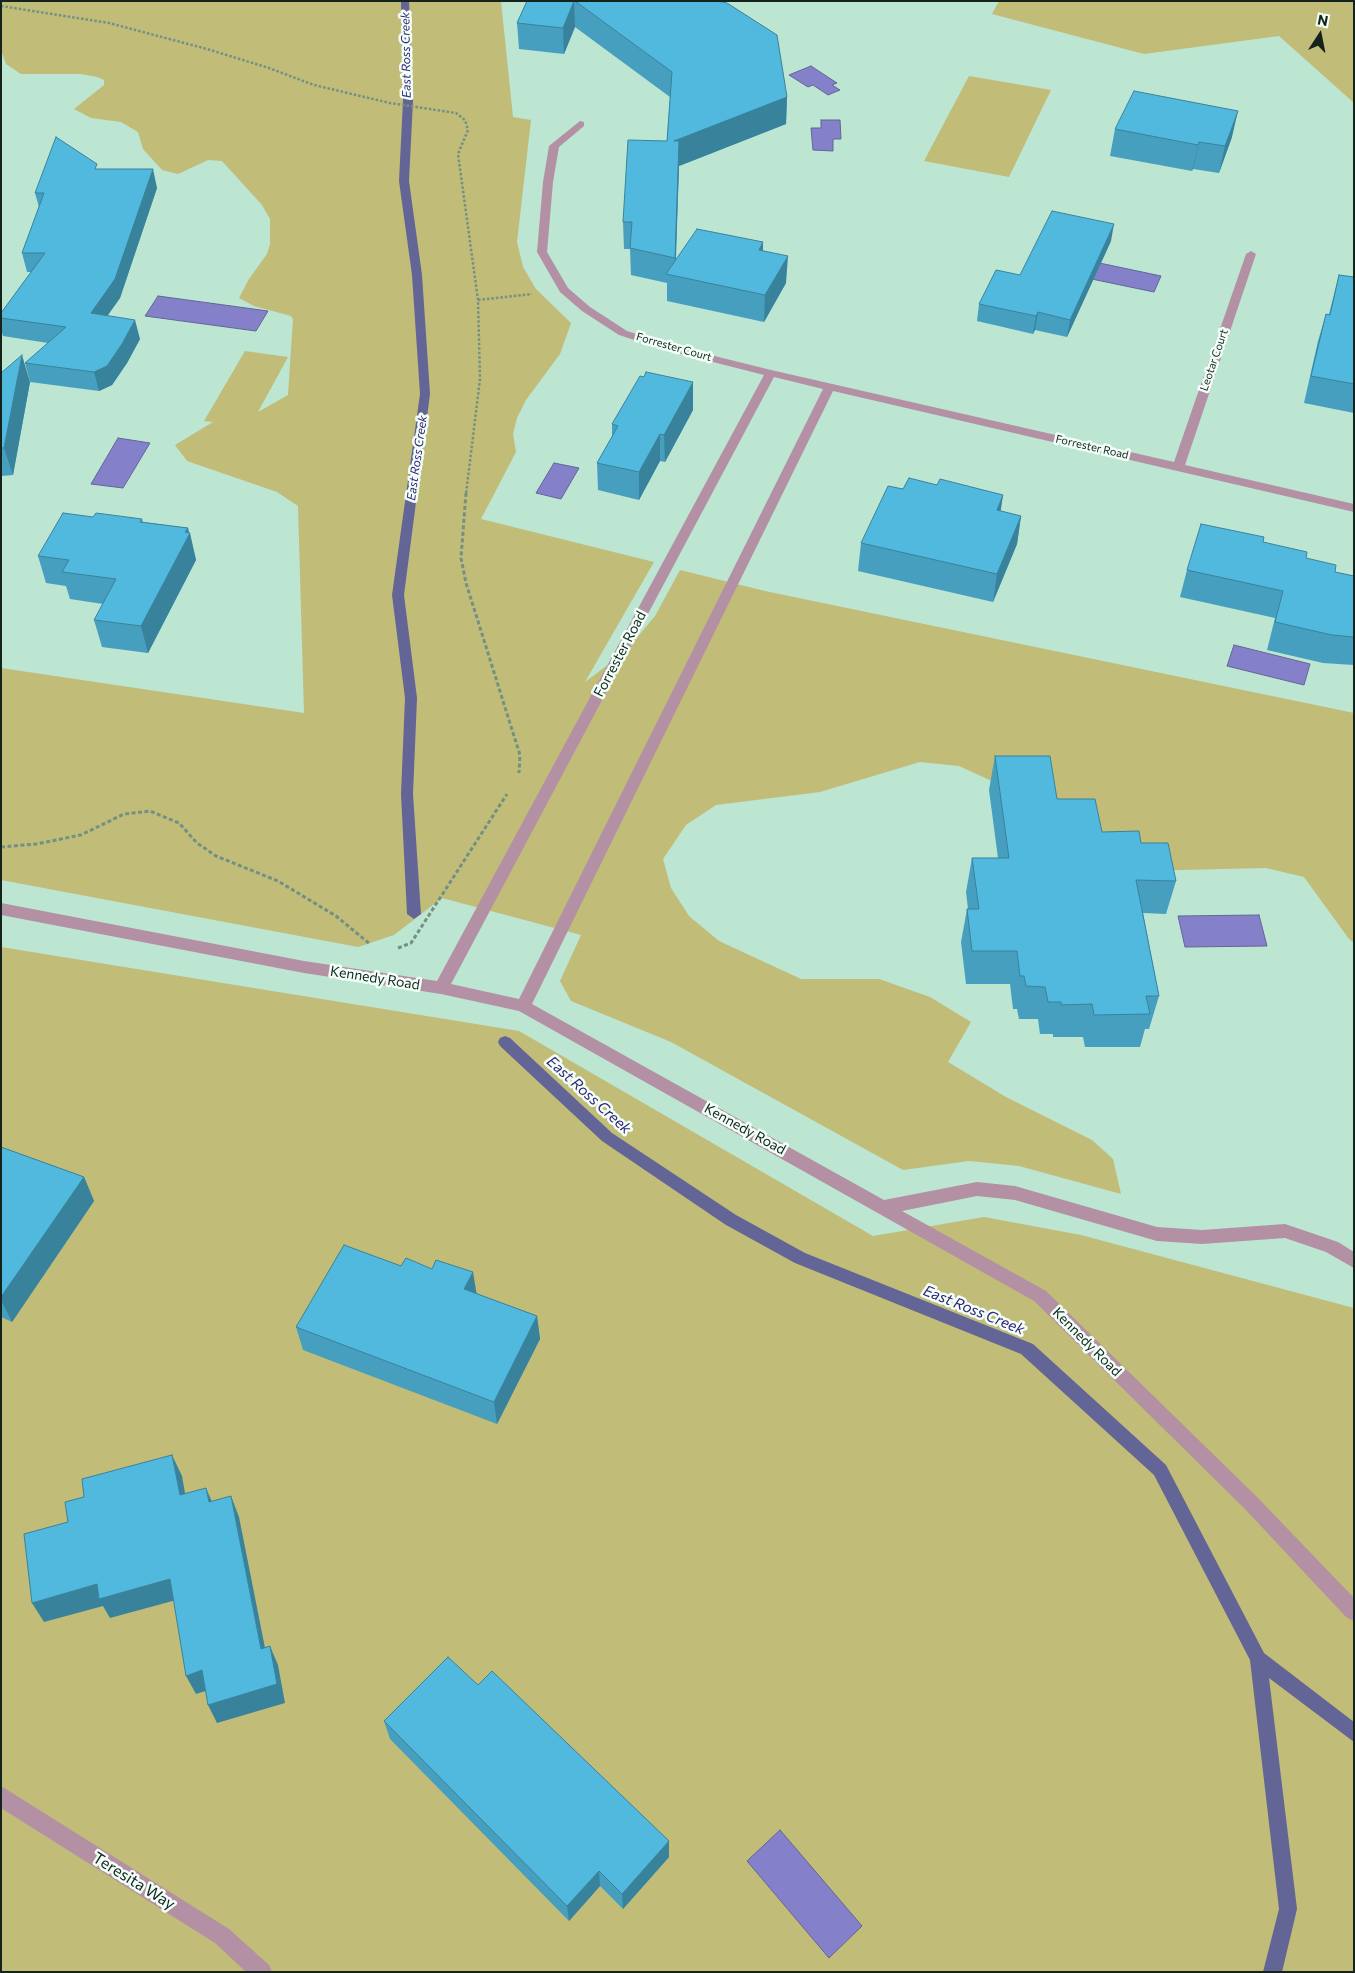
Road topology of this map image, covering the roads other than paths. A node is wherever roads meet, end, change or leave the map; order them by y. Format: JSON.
{"nodes":[{"id":1,"x":580,"y":124,"type":"dead end"},
{"id":2,"x":1251,"y":254,"type":"dead end"},
{"id":3,"x":771,"y":373,"type":"junction"},
{"id":4,"x":830,"y":386,"type":"junction"},
{"id":5,"x":1178,"y":467,"type":"junction"},
{"id":6,"x":1354,"y":508,"type":"edge"},
{"id":7,"x":1,"y":909,"type":"edge"},
{"id":8,"x":441,"y":988,"type":"junction"},
{"id":9,"x":523,"y":1006,"type":"junction"},
{"id":10,"x":886,"y":1207,"type":"junction"},
{"id":11,"x":1354,"y":1261,"type":"edge"},
{"id":12,"x":1354,"y":1612,"type":"edge"},
{"id":13,"x":1,"y":1796,"type":"edge"},
{"id":14,"x":262,"y":1972,"type":"edge"}],
"edges":[{"from":1,"to":3,"type":"street","name":"Forrester Court"},
{"from":2,"to":5,"type":"street","name":"Leotar Court"},
{"from":3,"to":4,"type":"street","name":"Forrester Road"},
{"from":3,"to":8,"type":"street","name":"Forrester Road"},
{"from":4,"to":5,"type":"street","name":"Forrester Road"},
{"from":4,"to":9,"type":"street"},
{"from":5,"to":6,"type":"street","name":"Forrester Road"},
{"from":7,"to":8,"type":"street","name":"Kennedy Road"},
{"from":8,"to":9,"type":"street","name":"Kennedy Road"},
{"from":9,"to":10,"type":"street","name":"Kennedy Road"},
{"from":10,"to":11,"type":"street"},
{"from":10,"to":12,"type":"street","name":"Kennedy Road"},
{"from":13,"to":14,"type":"street","name":"Teresita Way"}]}
